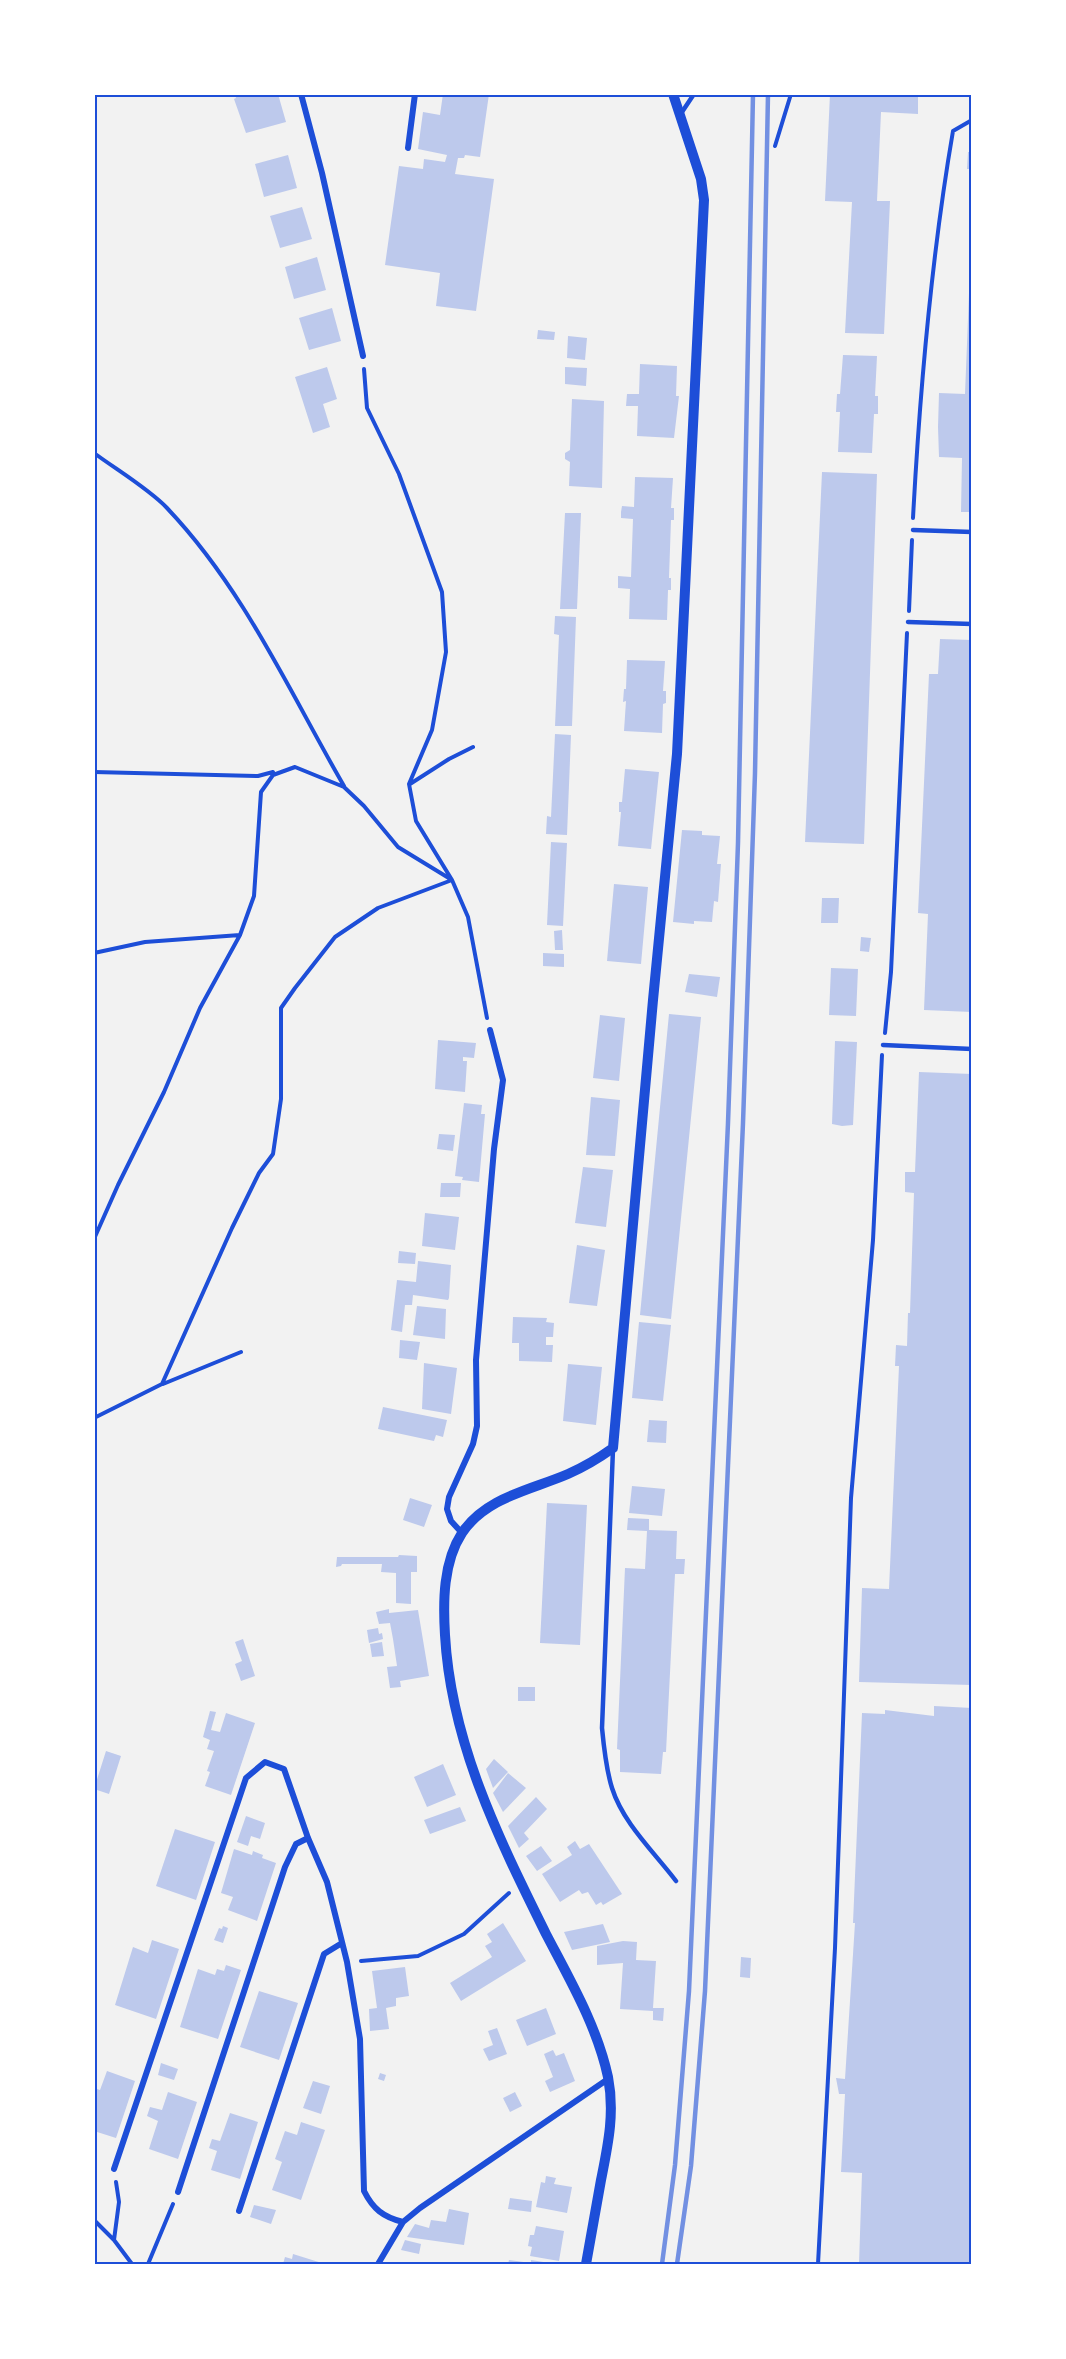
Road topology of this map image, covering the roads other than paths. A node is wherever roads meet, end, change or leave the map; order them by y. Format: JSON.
{"nodes":[{"id":1,"x":301,"y":94,"type":"edge"},
{"id":2,"x":415,"y":94,"type":"edge"},
{"id":3,"x":673,"y":94,"type":"edge"},
{"id":4,"x":694,"y":94,"type":"edge"},
{"id":5,"x":680,"y":115,"type":"junction"},
{"id":6,"x":408,"y":148,"type":"dead end"},
{"id":7,"x":363,"y":356,"type":"road end"},
{"id":8,"x":913,"y":530,"type":"road end"},
{"id":9,"x":972,"y":532,"type":"edge"},
{"id":10,"x":908,"y":622,"type":"road end"},
{"id":11,"x":972,"y":624,"type":"edge"},
{"id":12,"x":490,"y":1030,"type":"road end"},
{"id":13,"x":883,"y":1045,"type":"road end"},
{"id":14,"x":972,"y":1049,"type":"edge"},
{"id":15,"x":613,"y":1448,"type":"junction"},
{"id":16,"x":462,"y":1533,"type":"junction"},
{"id":17,"x":308,"y":1838,"type":"junction"},
{"id":18,"x":676,"y":1881,"type":"dead end"},
{"id":19,"x":342,"y":1943,"type":"junction"},
{"id":20,"x":608,"y":2079,"type":"junction"},
{"id":21,"x":114,"y":2169,"type":"road end"},
{"id":22,"x":178,"y":2192,"type":"road end"},
{"id":23,"x":239,"y":2211,"type":"dead end"},
{"id":24,"x":403,"y":2222,"type":"junction"},
{"id":25,"x":378,"y":2265,"type":"edge"},
{"id":26,"x":586,"y":2265,"type":"edge"}],
"edges":[{"from":1,"to":7,"type":"street"},
{"from":2,"to":6,"type":"street"},
{"from":3,"to":5,"type":"street"},
{"from":4,"to":5,"type":"lane"},
{"from":5,"to":15,"type":"street"},
{"from":8,"to":9,"type":"lane"},
{"from":10,"to":11,"type":"lane"},
{"from":12,"to":16,"type":"street"},
{"from":13,"to":14,"type":"lane"},
{"from":15,"to":16,"type":"street"},
{"from":15,"to":18,"type":"lane"},
{"from":16,"to":20,"type":"street"},
{"from":17,"to":19,"type":"street"},
{"from":17,"to":21,"type":"street"},
{"from":17,"to":22,"type":"street"},
{"from":19,"to":23,"type":"street"},
{"from":19,"to":24,"type":"street"},
{"from":20,"to":24,"type":"street"},
{"from":20,"to":26,"type":"street"},
{"from":24,"to":25,"type":"street"}]}
